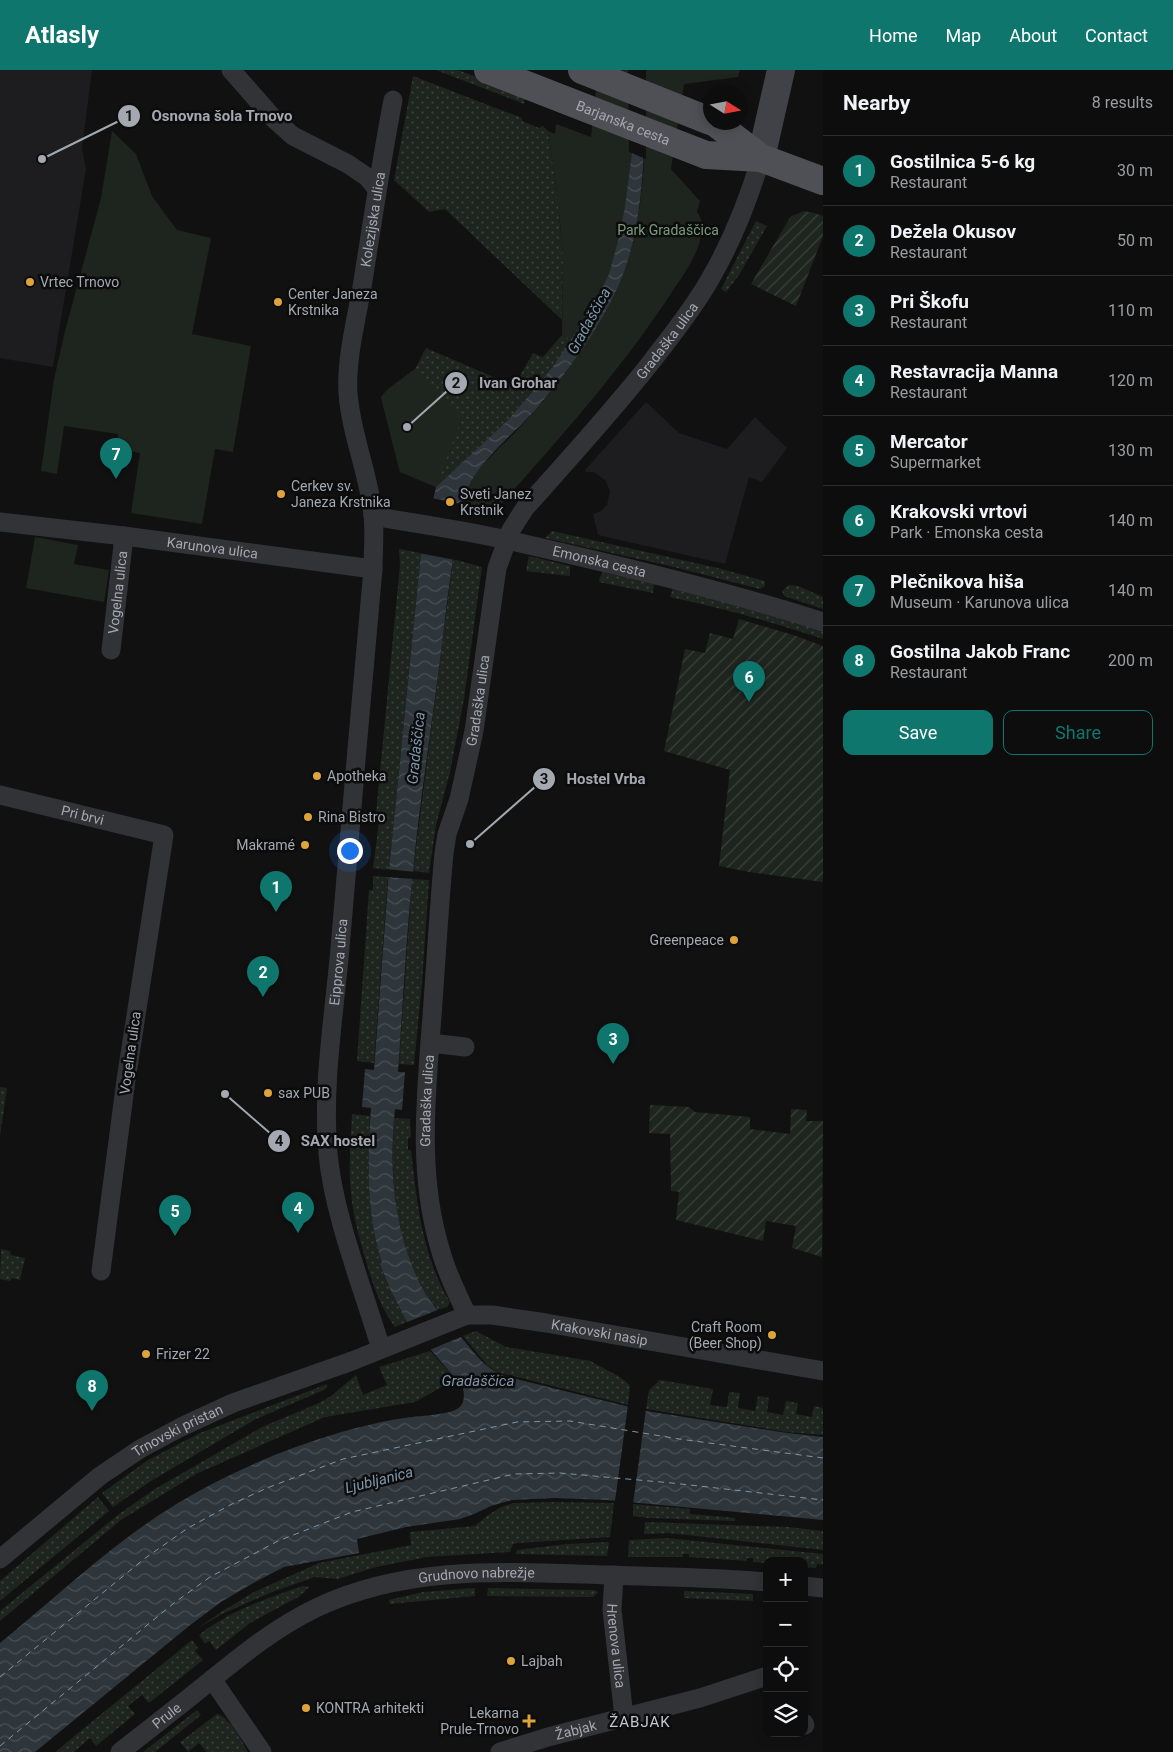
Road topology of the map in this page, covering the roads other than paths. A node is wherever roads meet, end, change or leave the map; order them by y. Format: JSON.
{"nodes":[{"id":1,"x":231,"y":70,"type":"edge"},
{"id":2,"x":488,"y":70,"type":"edge"},
{"id":3,"x":582,"y":70,"type":"edge"},
{"id":4,"x":781,"y":70,"type":"edge"},
{"id":5,"x":393,"y":100,"type":"dead end"},
{"id":6,"x":703,"y":118,"type":"edge"},
{"id":7,"x":723,"y":130,"type":"edge"},
{"id":8,"x":761,"y":158,"type":"junction"},
{"id":9,"x":823,"y":181,"type":"edge"},
{"id":10,"x":377,"y":189,"type":"junction"},
{"id":11,"x":373,"y":516,"type":"junction"},
{"id":12,"x":0,"y":522,"type":"edge"},
{"id":13,"x":124,"y":536,"type":"junction"},
{"id":14,"x":506,"y":540,"type":"junction"},
{"id":15,"x":373,"y":569,"type":"junction"},
{"id":16,"x":823,"y":622,"type":"edge"},
{"id":17,"x":111,"y":650,"type":"dead end"},
{"id":18,"x":0,"y":795,"type":"edge"},
{"id":19,"x":164,"y":835,"type":"joint"},
{"id":20,"x":430,"y":1043,"type":"junction"},
{"id":21,"x":465,"y":1047,"type":"dead end"},
{"id":22,"x":101,"y":1271,"type":"dead end"},
{"id":23,"x":461,"y":1317,"type":"junction"},
{"id":24,"x":381,"y":1349,"type":"junction"},
{"id":25,"x":823,"y":1371,"type":"edge"},
{"id":26,"x":0,"y":1559,"type":"edge"},
{"id":27,"x":614,"y":1576,"type":"junction"},
{"id":28,"x":763,"y":1582,"type":"edge"},
{"id":29,"x":808,"y":1586,"type":"edge"},
{"id":30,"x":823,"y":1588,"type":"edge"},
{"id":31,"x":763,"y":1677,"type":"edge"},
{"id":32,"x":212,"y":1679,"type":"junction"},
{"id":33,"x":624,"y":1718,"type":"junction"},
{"id":34,"x":120,"y":1752,"type":"edge"},
{"id":35,"x":262,"y":1752,"type":"edge"},
{"id":36,"x":500,"y":1752,"type":"edge"}],
"edges":[{"from":1,"to":10,"type":"street"},
{"from":2,"to":8,"type":"main road","name":"Barjanska cesta"},
{"from":3,"to":6,"type":"main road","name":"Barjanska cesta"},
{"from":4,"to":8,"type":"street"},
{"from":5,"to":10,"type":"street","name":"Kolezijska ulica"},
{"from":7,"to":8,"type":"main road","name":"Barjanska cesta"},
{"from":8,"to":9,"type":"main road","name":"Barjanska cesta"},
{"from":8,"to":14,"type":"street","name":"Gradaška ulica"},
{"from":10,"to":11,"type":"street","name":"Kolezijska ulica"},
{"from":11,"to":14,"type":"street","name":"Emonska cesta"},
{"from":11,"to":15,"type":"street"},
{"from":12,"to":13,"type":"street","name":"Karunova ulica"},
{"from":13,"to":15,"type":"street","name":"Karunova ulica"},
{"from":13,"to":17,"type":"street","name":"Vogelna ulica"},
{"from":14,"to":16,"type":"street","name":"Emonska cesta"},
{"from":14,"to":20,"type":"street","name":"Gradaška ulica"},
{"from":15,"to":24,"type":"street","name":"Eipprova ulica"},
{"from":18,"to":19,"type":"street","name":"Pri brvi"},
{"from":19,"to":22,"type":"street","name":"Vogelna ulica"},
{"from":20,"to":21,"type":"street"},
{"from":20,"to":23,"type":"street","name":"Gradaška ulica"},
{"from":23,"to":24,"type":"street","name":"Krakovski nasip"},
{"from":23,"to":25,"type":"street","name":"Krakovski nasip"},
{"from":24,"to":26,"type":"street","name":"Trnovski pristan"},
{"from":27,"to":28,"type":"street","name":"Grudnovo nabrežje"},
{"from":27,"to":32,"type":"street","name":"Grudnovo nabrežje"},
{"from":27,"to":33,"type":"street","name":"Hrenova ulica"},
{"from":29,"to":30,"type":"street"},
{"from":31,"to":33,"type":"street","name":"Žabjak"},
{"from":32,"to":34,"type":"street","name":"Prule"},
{"from":32,"to":35,"type":"street"},
{"from":33,"to":36,"type":"street","name":"Žabjak"}]}
